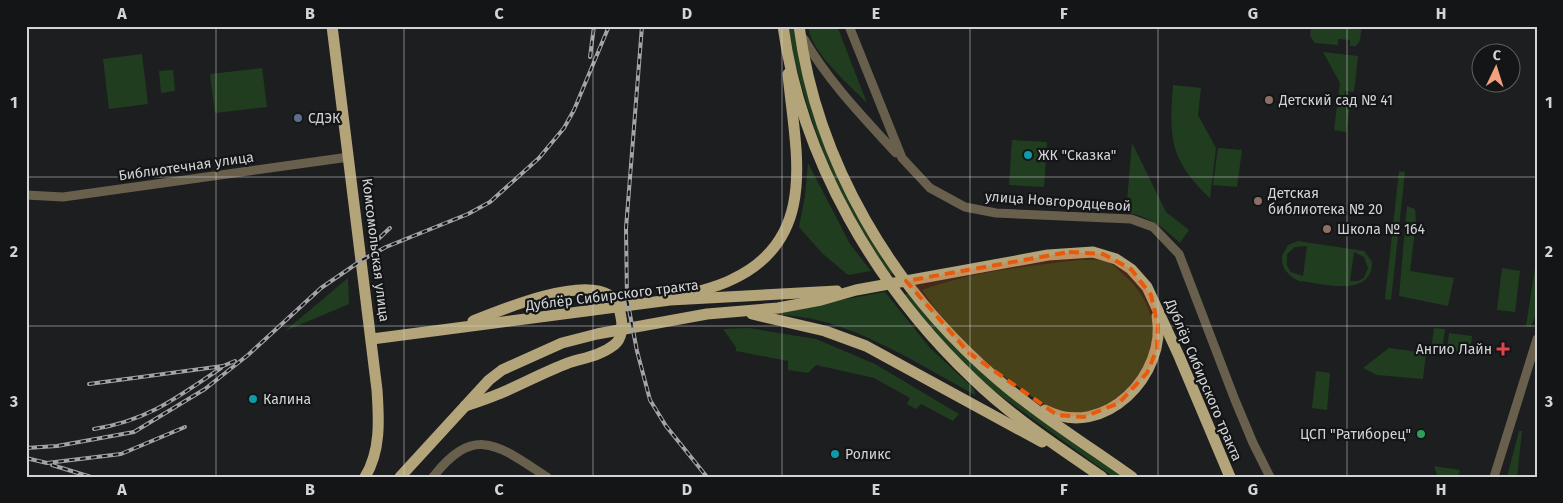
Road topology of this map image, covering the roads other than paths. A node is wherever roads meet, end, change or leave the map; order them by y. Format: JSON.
{"nodes":[{"id":1,"x":332,"y":26,"type":"edge"},
{"id":2,"x":849,"y":26,"type":"edge"},
{"id":3,"x":784,"y":29,"type":"edge"},
{"id":4,"x":799,"y":29,"type":"edge"},
{"id":5,"x":883,"y":115,"type":"junction"},
{"id":6,"x":867,"y":121,"type":"junction"},
{"id":7,"x":349,"y":157,"type":"junction"},
{"id":8,"x":902,"y":158,"type":"junction"},
{"id":9,"x":26,"y":195,"type":"edge"},
{"id":10,"x":856,"y":290,"type":"junction"},
{"id":11,"x":1151,"y":295,"type":"junction"},
{"id":12,"x":670,"y":300,"type":"junction"},
{"id":13,"x":741,"y":312,"type":"junction"},
{"id":14,"x":462,"y":326,"type":"junction"},
{"id":15,"x":372,"y":339,"type":"junction"},
{"id":16,"x":1537,"y":339,"type":"edge"},
{"id":17,"x":970,"y":353,"type":"junction"},
{"id":18,"x":464,"y":406,"type":"junction"},
{"id":19,"x":375,"y":454,"type":"junction"},
{"id":20,"x":1100,"y":475,"type":"edge"},
{"id":21,"x":360,"y":477,"type":"edge"},
{"id":22,"x":366,"y":477,"type":"edge"},
{"id":23,"x":400,"y":477,"type":"edge"},
{"id":24,"x":433,"y":477,"type":"edge"},
{"id":25,"x":546,"y":477,"type":"edge"},
{"id":26,"x":1132,"y":477,"type":"edge"},
{"id":27,"x":1230,"y":477,"type":"edge"},
{"id":28,"x":1270,"y":477,"type":"edge"},
{"id":29,"x":1494,"y":477,"type":"edge"}],
"edges":[{"from":1,"to":7,"type":"main road","name":"Комсомольская улица"},
{"from":2,"to":5,"type":"street","name":"улица Новгородцевой"},
{"from":3,"to":12,"type":"main road"},
{"from":3,"to":20,"type":"main road"},
{"from":4,"to":6,"type":"street"},
{"from":4,"to":17,"type":"main road","name":"Дублёр Сибирского тракта"},
{"from":5,"to":6,"type":"street"},
{"from":5,"to":8,"type":"street","name":"улица Новгородцевой"},
{"from":6,"to":8,"type":"street"},
{"from":7,"to":9,"type":"street","name":"Библиотечная улица"},
{"from":7,"to":15,"type":"main road","name":"Комсомольская улица"},
{"from":8,"to":28,"type":"street","name":"улица Новгородцевой"},
{"from":10,"to":11,"type":"main road","name":"Дублёр Сибирского тракта"},
{"from":10,"to":12,"type":"main road","name":"Дублёр Сибирского тракта"},
{"from":10,"to":13,"type":"main road","name":"Дублёр Сибирского тракта"},
{"from":11,"to":17,"type":"main road","name":"Дублёр Сибирского тракта"},
{"from":11,"to":27,"type":"main road","name":"Дублёр Сибирского тракта"},
{"from":12,"to":14,"type":"main road","name":"Дублёр Сибирского тракта"},
{"from":13,"to":18,"type":"main road","name":"Дублёр Сибирского тракта"},
{"from":13,"to":20,"type":"main road","name":"Дублёр Сибирского тракта"},
{"from":14,"to":15,"type":"main road","name":"Дублёр Сибирского тракта"},
{"from":14,"to":18,"type":"main road"},
{"from":15,"to":19,"type":"main road","name":"Комсомольская улица"},
{"from":16,"to":29,"type":"street"},
{"from":17,"to":26,"type":"main road","name":"Дублёр Сибирского тракта"},
{"from":18,"to":23,"type":"main road"},
{"from":19,"to":21,"type":"main road"},
{"from":19,"to":22,"type":"main road","name":"Комсомольская улица"},
{"from":24,"to":25,"type":"street"}]}
